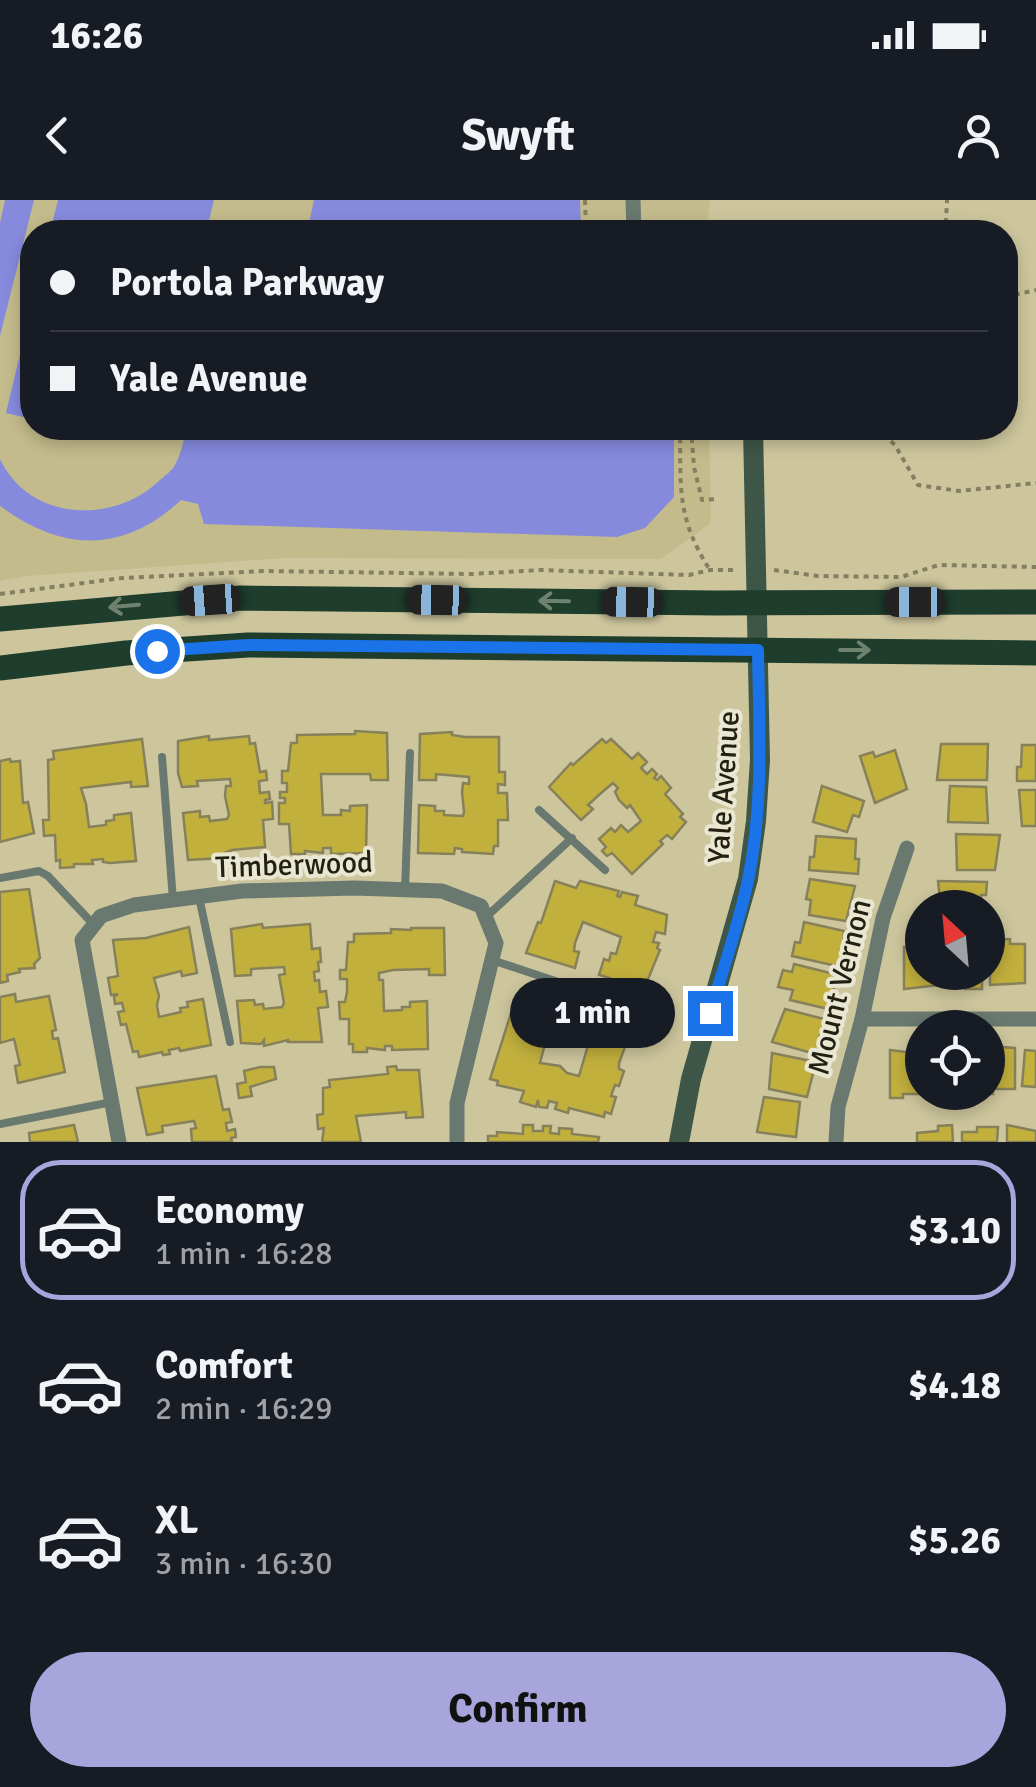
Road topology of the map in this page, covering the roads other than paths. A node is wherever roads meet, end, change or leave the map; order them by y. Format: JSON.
{"nodes":[{"id":1,"x":753,"y":440,"type":"edge"},
{"id":2,"x":756,"y":602,"type":"junction"},
{"id":3,"x":1036,"y":602,"type":"edge"},
{"id":4,"x":0,"y":619,"type":"edge"},
{"id":5,"x":758,"y":650,"type":"junction"},
{"id":6,"x":1036,"y":653,"type":"edge"},
{"id":7,"x":0,"y":668,"type":"edge"},
{"id":8,"x":410,"y":754,"type":"dead end"},
{"id":9,"x":162,"y":757,"type":"dead end"},
{"id":10,"x":539,"y":810,"type":"dead end"},
{"id":11,"x":572,"y":838,"type":"junction"},
{"id":12,"x":907,"y":848,"type":"dead end"},
{"id":13,"x":606,"y":870,"type":"dead end"},
{"id":14,"x":0,"y":878,"type":"edge"},
{"id":15,"x":405,"y":890,"type":"junction"},
{"id":16,"x":199,"y":897,"type":"junction"},
{"id":17,"x":173,"y":900,"type":"junction"},
{"id":18,"x":486,"y":917,"type":"junction"},
{"id":19,"x":94,"y":925,"type":"junction"},
{"id":20,"x":492,"y":960,"type":"junction"},
{"id":21,"x":630,"y":1006,"type":"dead end"},
{"id":22,"x":862,"y":1019,"type":"junction"},
{"id":23,"x":1036,"y":1019,"type":"edge"},
{"id":24,"x":230,"y":1042,"type":"dead end"},
{"id":25,"x":112,"y":1102,"type":"junction"},
{"id":26,"x":0,"y":1124,"type":"edge"},
{"id":27,"x":119,"y":1142,"type":"edge"},
{"id":28,"x":457,"y":1142,"type":"edge"},
{"id":29,"x":680,"y":1142,"type":"edge"},
{"id":30,"x":836,"y":1142,"type":"edge"}],
"edges":[{"from":1,"to":2,"type":"street","name":"Yale Avenue"},
{"from":2,"to":3,"type":"main road"},
{"from":2,"to":4,"type":"main road","one_way":true},
{"from":2,"to":5,"type":"street","name":"Yale Avenue"},
{"from":5,"to":6,"type":"main road","one_way":true},
{"from":5,"to":7,"type":"main road"},
{"from":5,"to":29,"type":"street","name":"Yale Avenue"},
{"from":8,"to":15,"type":"lane"},
{"from":9,"to":17,"type":"lane"},
{"from":10,"to":11,"type":"lane"},
{"from":11,"to":13,"type":"lane"},
{"from":11,"to":18,"type":"lane"},
{"from":12,"to":22,"type":"street","name":"Mount Vernon"},
{"from":14,"to":19,"type":"lane"},
{"from":15,"to":16,"type":"street","name":"Timberwood"},
{"from":15,"to":18,"type":"street","name":"Timberwood"},
{"from":16,"to":17,"type":"street","name":"Timberwood"},
{"from":16,"to":24,"type":"lane"},
{"from":17,"to":19,"type":"street","name":"Timberwood"},
{"from":18,"to":20,"type":"street"},
{"from":19,"to":25,"type":"street"},
{"from":20,"to":21,"type":"lane"},
{"from":20,"to":28,"type":"street"},
{"from":22,"to":23,"type":"street"},
{"from":22,"to":30,"type":"street","name":"Mount Vernon"},
{"from":25,"to":26,"type":"lane"},
{"from":25,"to":27,"type":"street"}]}
